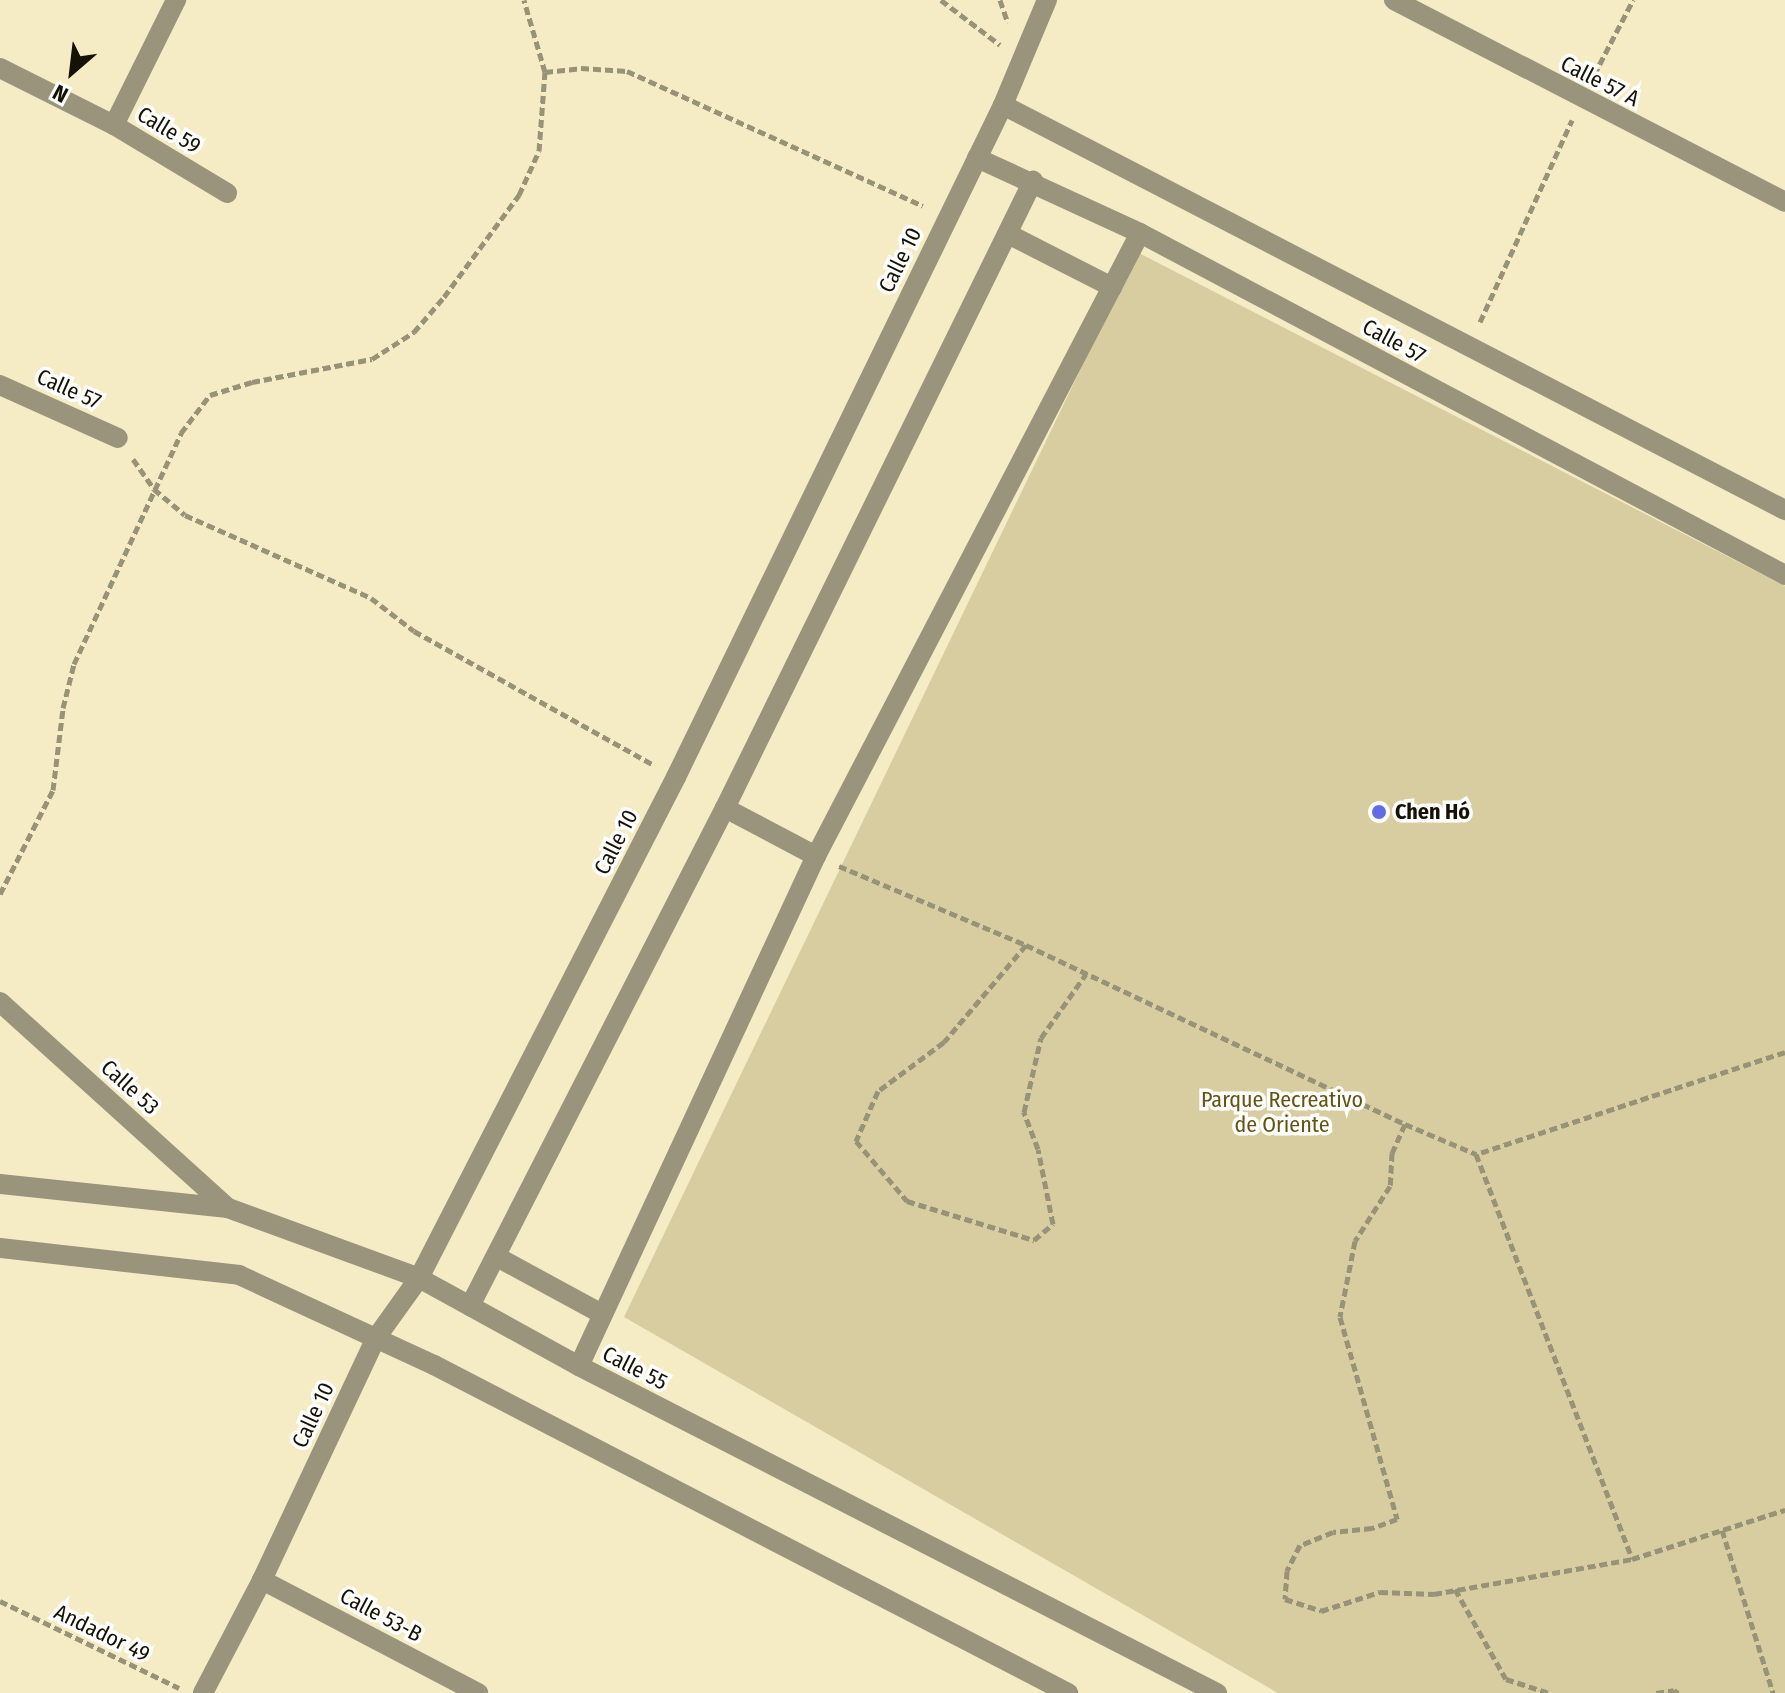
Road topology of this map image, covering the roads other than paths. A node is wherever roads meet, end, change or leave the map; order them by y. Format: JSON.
{"nodes":[{"id":1,"x":176,"y":0,"type":"edge"},
{"id":2,"x":1047,"y":0,"type":"edge"},
{"id":3,"x":1394,"y":0,"type":"edge"},
{"id":4,"x":0,"y":68,"type":"edge"},
{"id":5,"x":1003,"y":105,"type":"junction"},
{"id":6,"x":114,"y":125,"type":"junction"},
{"id":7,"x":977,"y":158,"type":"junction"},
{"id":8,"x":1033,"y":181,"type":"junction"},
{"id":9,"x":227,"y":193,"type":"dead end"},
{"id":10,"x":1785,"y":202,"type":"edge"},
{"id":11,"x":1140,"y":233,"type":"junction"},
{"id":12,"x":1008,"y":234,"type":"junction"},
{"id":13,"x":1112,"y":287,"type":"junction"},
{"id":14,"x":0,"y":385,"type":"edge"},
{"id":15,"x":118,"y":438,"type":"road end"},
{"id":16,"x":1785,"y":510,"type":"edge"},
{"id":17,"x":1785,"y":575,"type":"edge"},
{"id":18,"x":725,"y":808,"type":"junction"},
{"id":19,"x":816,"y":856,"type":"junction"},
{"id":20,"x":0,"y":1002,"type":"edge"},
{"id":21,"x":0,"y":1184,"type":"edge"},
{"id":22,"x":228,"y":1208,"type":"junction"},
{"id":23,"x":0,"y":1248,"type":"edge"},
{"id":24,"x":497,"y":1257,"type":"junction"},
{"id":25,"x":419,"y":1278,"type":"junction"},
{"id":26,"x":470,"y":1306,"type":"junction"},
{"id":27,"x":602,"y":1314,"type":"junction"},
{"id":28,"x":376,"y":1338,"type":"junction"},
{"id":29,"x":579,"y":1366,"type":"junction"},
{"id":30,"x":262,"y":1580,"type":"junction"},
{"id":31,"x":203,"y":1693,"type":"edge"},
{"id":32,"x":478,"y":1693,"type":"edge"},
{"id":33,"x":1068,"y":1693,"type":"edge"},
{"id":34,"x":1217,"y":1693,"type":"edge"}],
"edges":[{"from":1,"to":6,"type":"street"},
{"from":2,"to":5,"type":"street","name":"Calle 10"},
{"from":3,"to":10,"type":"street","name":"Calle 57 A"},
{"from":4,"to":6,"type":"street","name":"Calle 59"},
{"from":5,"to":7,"type":"street","name":"Calle 10"},
{"from":5,"to":16,"type":"street","name":"Calle 57"},
{"from":6,"to":9,"type":"street","name":"Calle 59"},
{"from":7,"to":8,"type":"street","name":"Calle 57"},
{"from":7,"to":25,"type":"street","name":"Calle 10"},
{"from":8,"to":11,"type":"street","name":"Calle 57"},
{"from":8,"to":12,"type":"street"},
{"from":11,"to":13,"type":"street"},
{"from":11,"to":17,"type":"street","name":"Calle 57"},
{"from":12,"to":13,"type":"street"},
{"from":12,"to":18,"type":"street"},
{"from":13,"to":19,"type":"street"},
{"from":14,"to":15,"type":"street","name":"Calle 57"},
{"from":18,"to":19,"type":"street"},
{"from":18,"to":24,"type":"street"},
{"from":19,"to":27,"type":"street"},
{"from":20,"to":22,"type":"street","name":"Calle 53"},
{"from":21,"to":22,"type":"street","name":"Calle 55"},
{"from":22,"to":25,"type":"street","name":"Calle 55"},
{"from":23,"to":28,"type":"street"},
{"from":24,"to":26,"type":"street"},
{"from":24,"to":27,"type":"street"},
{"from":25,"to":26,"type":"street","name":"Calle 55"},
{"from":25,"to":28,"type":"street","name":"Calle 10"},
{"from":26,"to":29,"type":"street","name":"Calle 55"},
{"from":27,"to":29,"type":"street"},
{"from":28,"to":30,"type":"street","name":"Calle 10"},
{"from":28,"to":33,"type":"street"},
{"from":29,"to":34,"type":"street","name":"Calle 55"},
{"from":30,"to":31,"type":"street","name":"Calle 10"},
{"from":30,"to":32,"type":"street","name":"Calle 53-B"}]}
